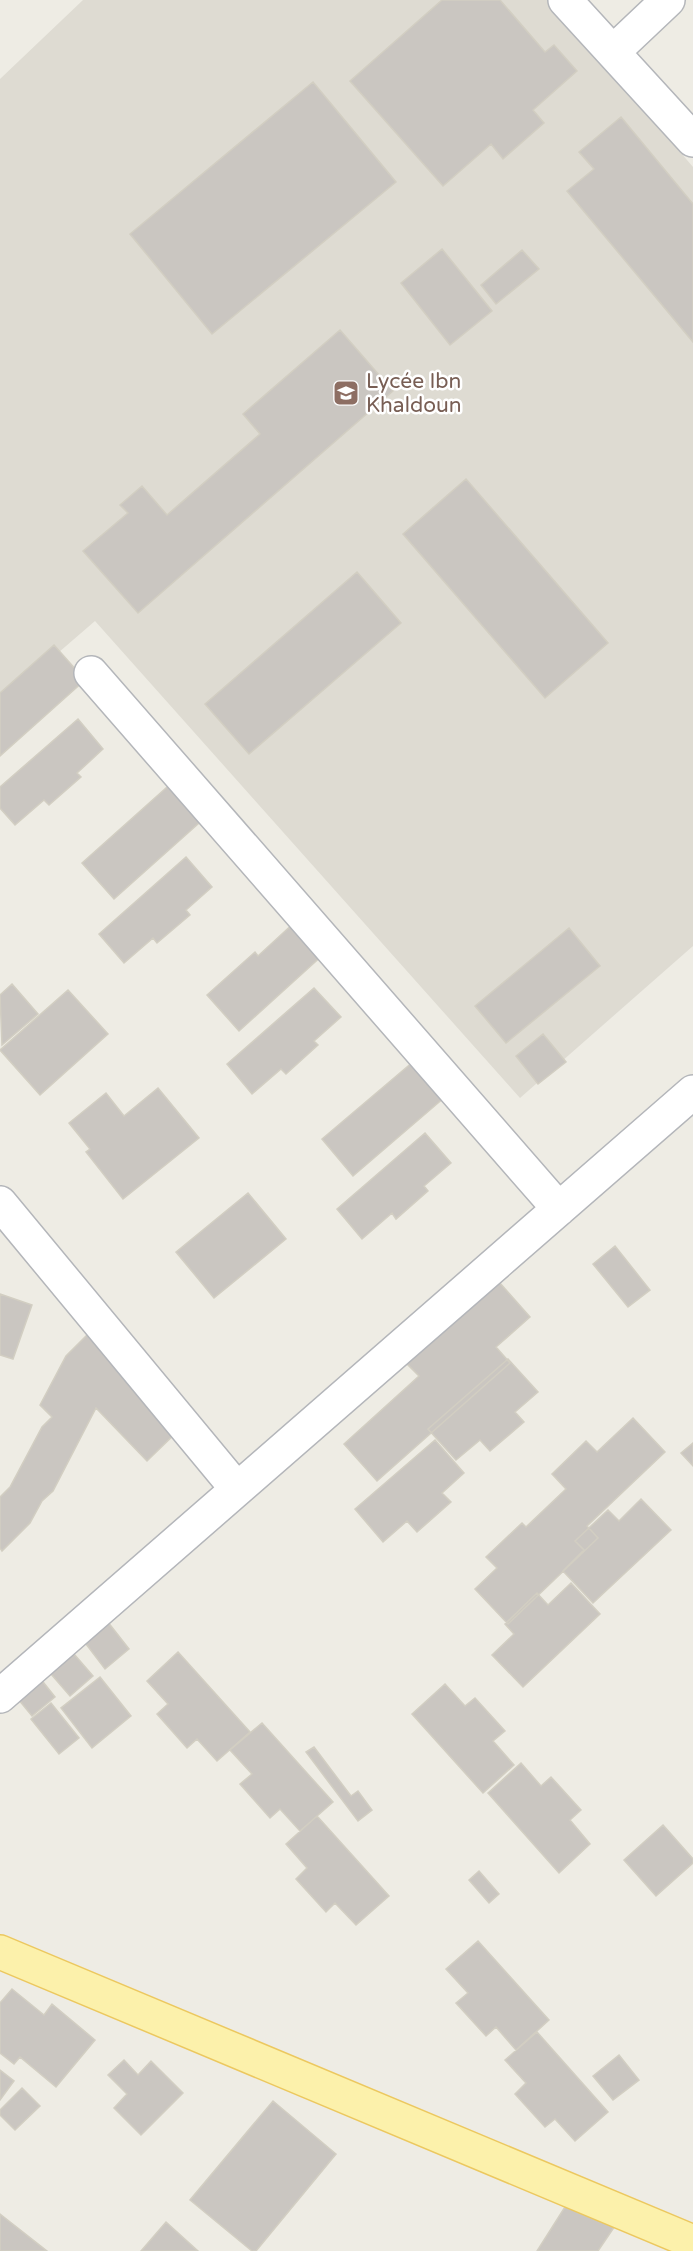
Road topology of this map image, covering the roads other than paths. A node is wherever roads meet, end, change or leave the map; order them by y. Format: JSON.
{"nodes":[{"id":1,"x":565,"y":0,"type":"edge"},
{"id":2,"x":668,"y":0,"type":"edge"},
{"id":3,"x":613,"y":52,"type":"junction"},
{"id":4,"x":693,"y":140,"type":"edge"},
{"id":5,"x":91,"y":673,"type":"dead end"},
{"id":6,"x":693,"y":1092,"type":"edge"},
{"id":7,"x":0,"y":1203,"type":"edge"},
{"id":8,"x":560,"y":1209,"type":"junction"},
{"id":9,"x":237,"y":1490,"type":"junction"},
{"id":10,"x":0,"y":1696,"type":"edge"},
{"id":11,"x":0,"y":1952,"type":"edge"},
{"id":12,"x":693,"y":2242,"type":"edge"}],
"edges":[{"from":1,"to":3,"type":"street"},
{"from":2,"to":3,"type":"street"},
{"from":3,"to":4,"type":"street"},
{"from":5,"to":8,"type":"street"},
{"from":6,"to":8,"type":"street"},
{"from":7,"to":9,"type":"street"},
{"from":8,"to":9,"type":"street"},
{"from":9,"to":10,"type":"street"},
{"from":11,"to":12,"type":"main road"}]}
